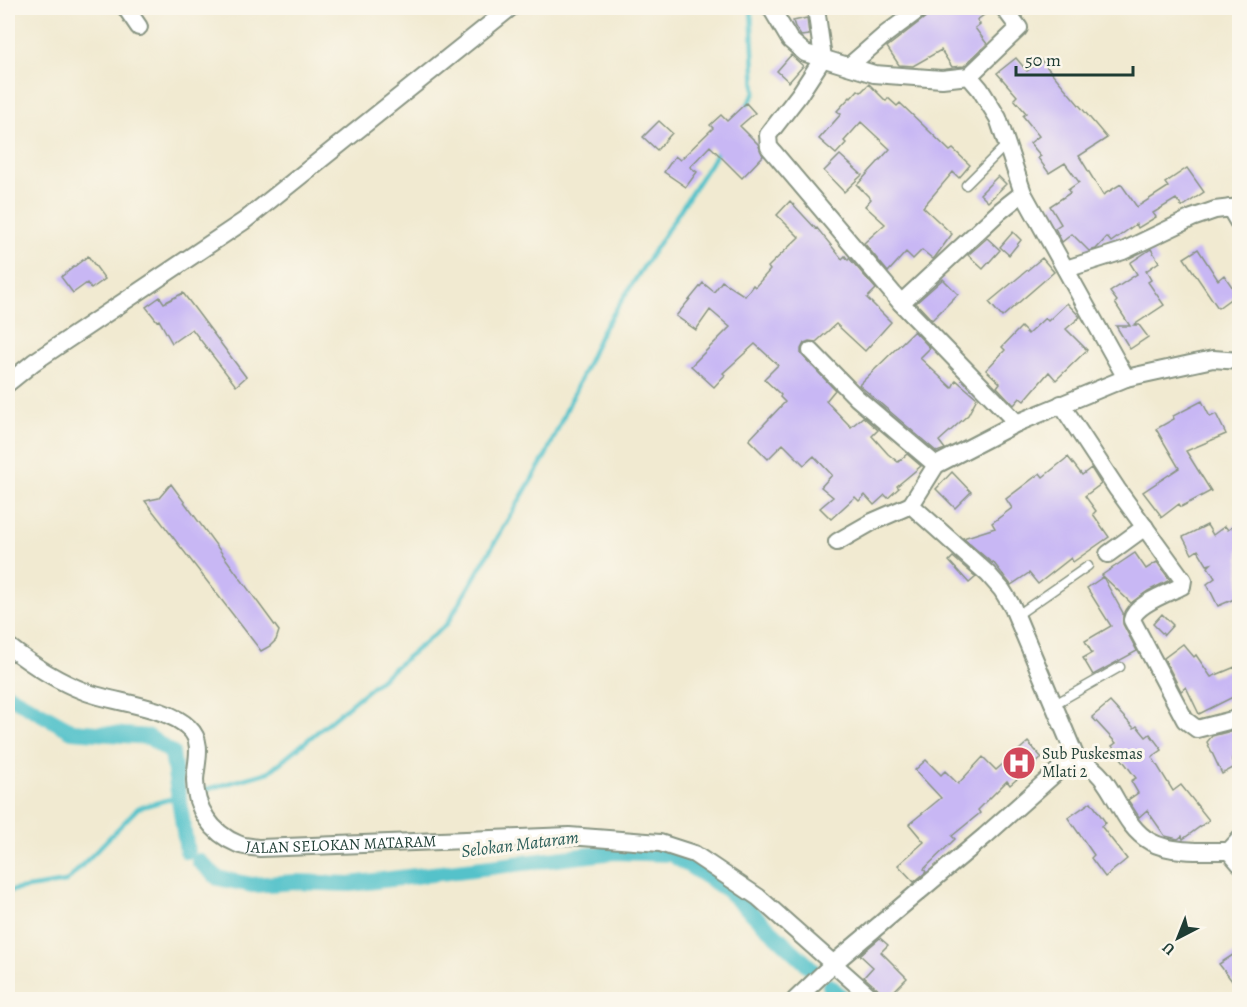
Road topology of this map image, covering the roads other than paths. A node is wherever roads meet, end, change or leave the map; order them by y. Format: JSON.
{"nodes":[{"id":1,"x":126,"y":8,"type":"edge"},
{"id":2,"x":510,"y":8,"type":"edge"},
{"id":3,"x":771,"y":8,"type":"edge"},
{"id":4,"x":816,"y":8,"type":"edge"},
{"id":5,"x":921,"y":8,"type":"edge"},
{"id":6,"x":1004,"y":8,"type":"edge"},
{"id":7,"x":139,"y":27,"type":"dead end"},
{"id":8,"x":823,"y":58,"type":"junction"},
{"id":9,"x":849,"y":66,"type":"junction"},
{"id":10,"x":969,"y":76,"type":"junction"},
{"id":11,"x":1007,"y":144,"type":"junction"},
{"id":12,"x":966,"y":185,"type":"dead end"},
{"id":13,"x":1023,"y":193,"type":"junction"},
{"id":14,"x":1235,"y":207,"type":"edge"},
{"id":15,"x":1239,"y":225,"type":"edge"},
{"id":16,"x":1066,"y":269,"type":"junction"},
{"id":17,"x":901,"y":303,"type":"junction"},
{"id":18,"x":811,"y":351,"type":"dead end"},
{"id":19,"x":1239,"y":361,"type":"edge"},
{"id":20,"x":1126,"y":378,"type":"junction"},
{"id":21,"x":8,"y":382,"type":"edge"},
{"id":22,"x":1061,"y":404,"type":"junction"},
{"id":23,"x":1017,"y":423,"type":"junction"},
{"id":24,"x":936,"y":465,"type":"junction"},
{"id":25,"x":911,"y":505,"type":"junction"},
{"id":26,"x":1145,"y":527,"type":"junction"},
{"id":27,"x":837,"y":542,"type":"dead end"},
{"id":28,"x":1108,"y":554,"type":"dead end"},
{"id":29,"x":1088,"y":566,"type":"dead end"},
{"id":30,"x":1016,"y":616,"type":"junction"},
{"id":31,"x":8,"y":646,"type":"edge"},
{"id":32,"x":1120,"y":667,"type":"dead end"},
{"id":33,"x":1053,"y":705,"type":"junction"},
{"id":34,"x":1239,"y":718,"type":"edge"},
{"id":35,"x":1077,"y":760,"type":"junction"},
{"id":36,"x":1236,"y":851,"type":"edge"},
{"id":37,"x":829,"y":969,"type":"junction"},
{"id":38,"x":795,"y":999,"type":"edge"},
{"id":39,"x":874,"y":999,"type":"edge"}],
"edges":[{"from":1,"to":7,"type":"street"},
{"from":2,"to":21,"type":"street"},
{"from":3,"to":8,"type":"street"},
{"from":4,"to":8,"type":"street"},
{"from":5,"to":9,"type":"street"},
{"from":6,"to":10,"type":"street"},
{"from":8,"to":9,"type":"street"},
{"from":8,"to":17,"type":"street"},
{"from":9,"to":10,"type":"street"},
{"from":10,"to":11,"type":"street"},
{"from":11,"to":12,"type":"lane"},
{"from":11,"to":13,"type":"street"},
{"from":13,"to":16,"type":"street"},
{"from":13,"to":17,"type":"street"},
{"from":14,"to":15,"type":"street"},
{"from":14,"to":16,"type":"street"},
{"from":16,"to":20,"type":"street"},
{"from":17,"to":23,"type":"street"},
{"from":18,"to":24,"type":"street"},
{"from":19,"to":20,"type":"street"},
{"from":20,"to":22,"type":"street"},
{"from":22,"to":23,"type":"street"},
{"from":22,"to":26,"type":"street"},
{"from":23,"to":24,"type":"street"},
{"from":24,"to":25,"type":"street"},
{"from":25,"to":27,"type":"street"},
{"from":25,"to":30,"type":"street"},
{"from":26,"to":28,"type":"street"},
{"from":26,"to":34,"type":"street"},
{"from":29,"to":30,"type":"lane"},
{"from":30,"to":33,"type":"street"},
{"from":31,"to":37,"type":"street","name":"JALAN SELOKAN MATARAM"},
{"from":32,"to":33,"type":"lane"},
{"from":33,"to":35,"type":"street"},
{"from":35,"to":36,"type":"street"},
{"from":35,"to":37,"type":"street"},
{"from":37,"to":38,"type":"street"},
{"from":37,"to":39,"type":"street","name":"JALAN SELOKAN MATARAM"}]}
